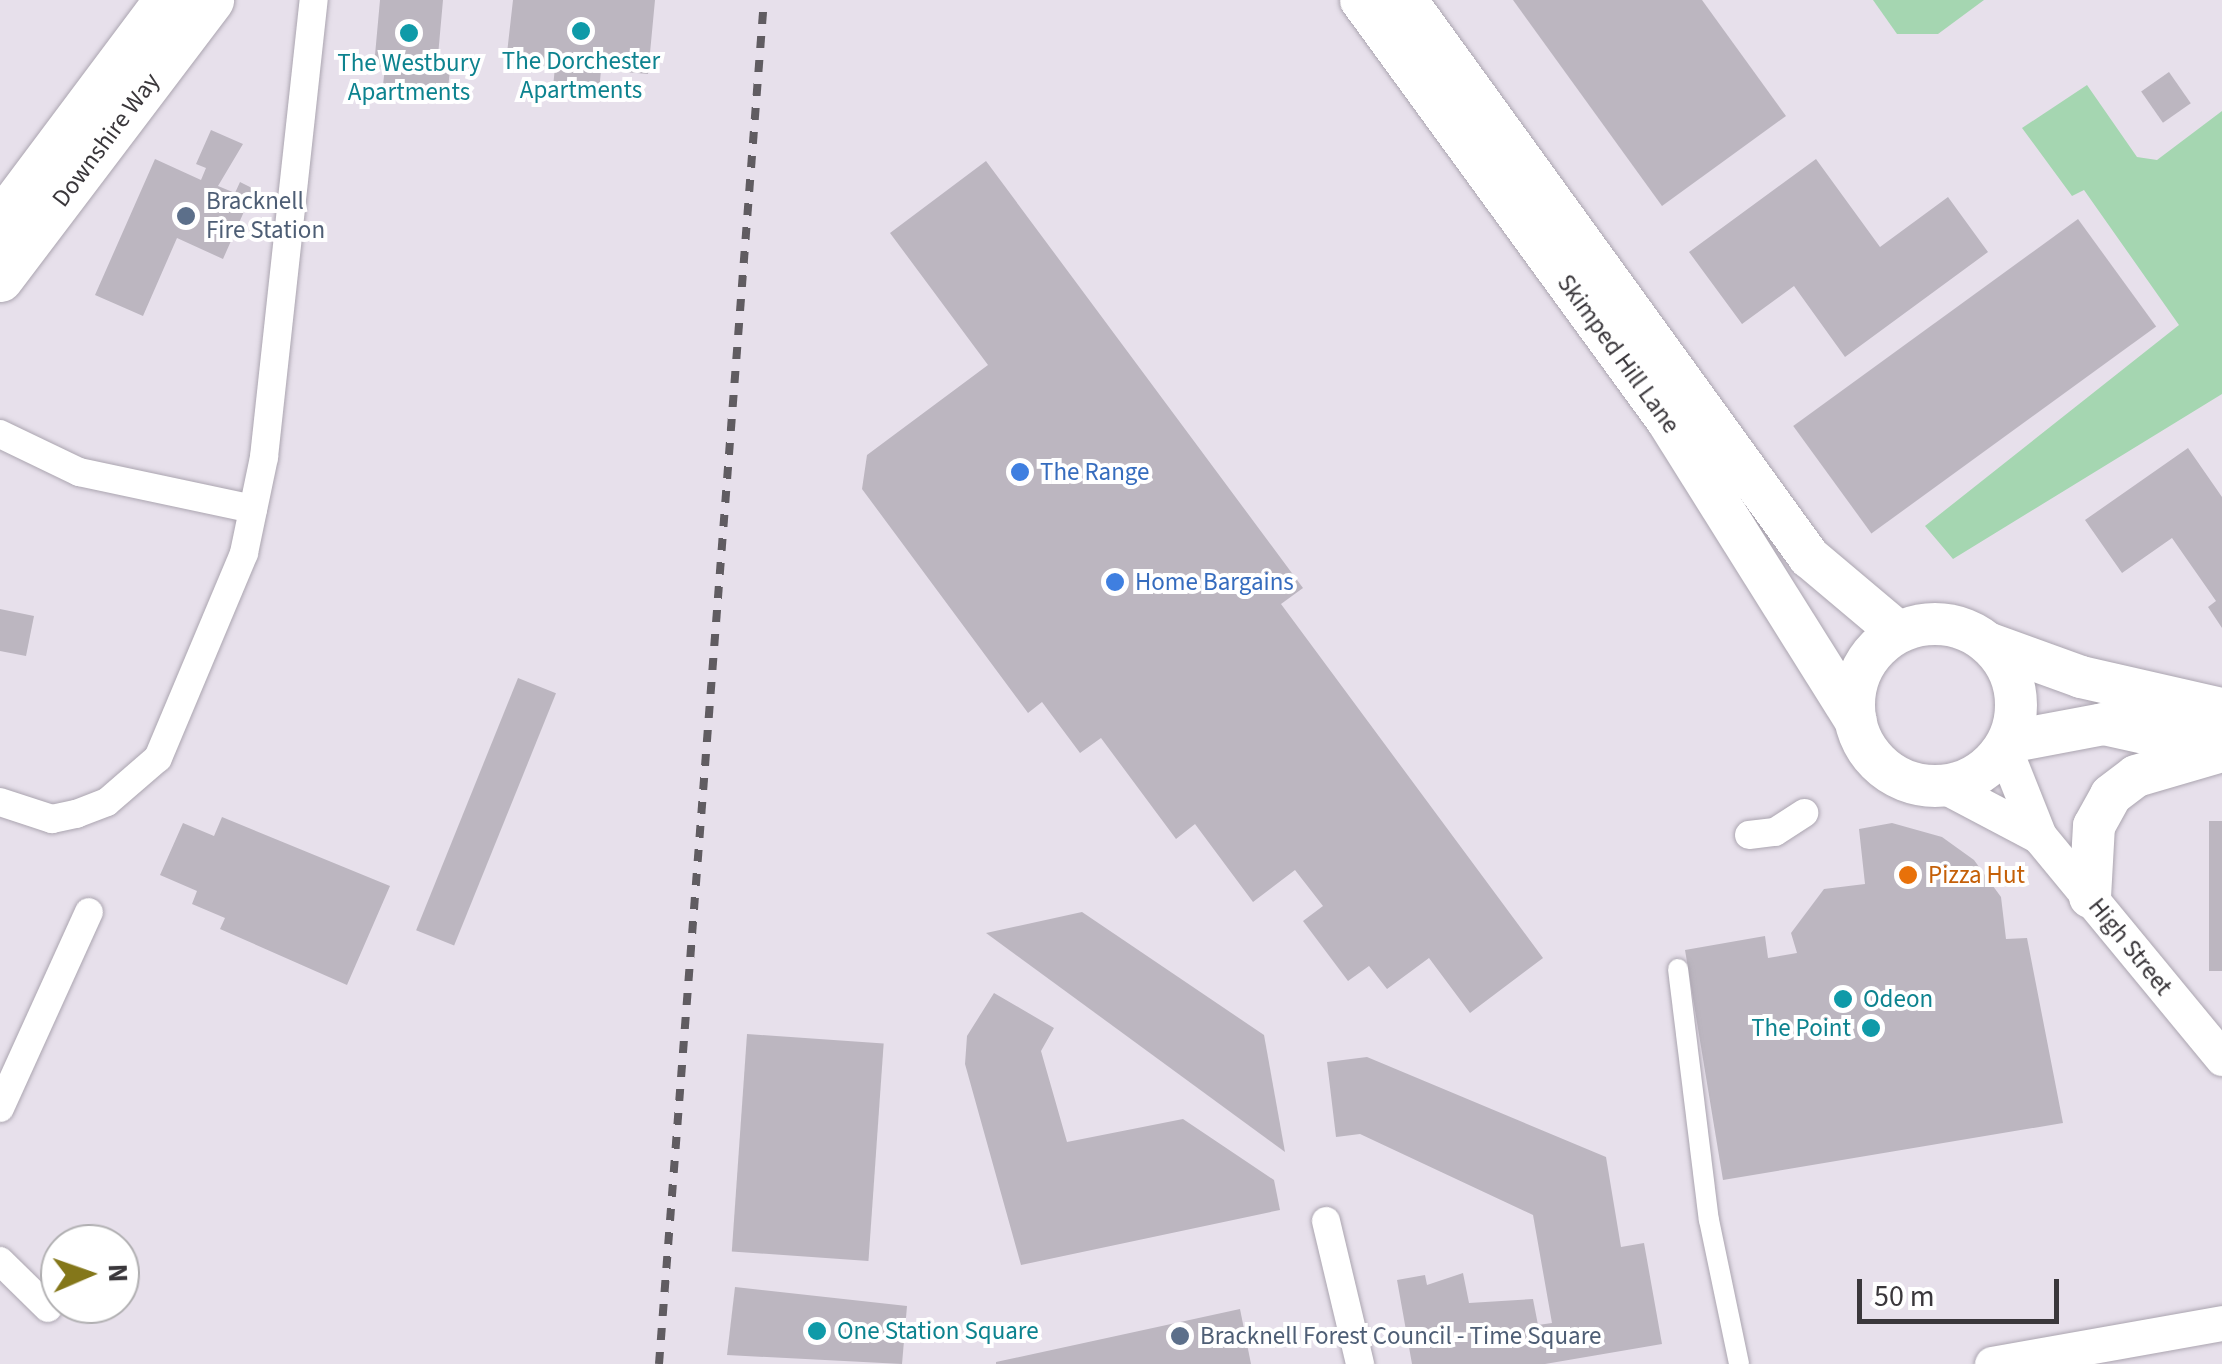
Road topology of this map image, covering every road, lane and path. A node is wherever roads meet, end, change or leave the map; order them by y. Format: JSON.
{"nodes":[{"id":1,"x":166,"y":0,"type":"edge"},
{"id":2,"x":212,"y":0,"type":"edge"},
{"id":3,"x":314,"y":0,"type":"edge"},
{"id":4,"x":1361,"y":0,"type":"edge"},
{"id":5,"x":1406,"y":0,"type":"edge"},
{"id":6,"x":0,"y":222,"type":"edge"},
{"id":7,"x":0,"y":279,"type":"edge"},
{"id":8,"x":0,"y":434,"type":"edge"},
{"id":9,"x":252,"y":509,"type":"junction"},
{"id":10,"x":1898,"y":632,"type":"junction"},
{"id":11,"x":1990,"y":644,"type":"junction"},
{"id":12,"x":2222,"y":709,"type":"edge"},
{"id":13,"x":1856,"y":721,"type":"junction"},
{"id":14,"x":2006,"y":745,"type":"junction"},
{"id":15,"x":2222,"y":750,"type":"edge"},
{"id":16,"x":1944,"y":786,"type":"junction"},
{"id":17,"x":0,"y":802,"type":"edge"},
{"id":18,"x":1804,"y":813,"type":"dead end"},
{"id":19,"x":1750,"y":835,"type":"dead end"},
{"id":20,"x":2039,"y":836,"type":"junction"},
{"id":21,"x":2090,"y":897,"type":"junction"},
{"id":22,"x":89,"y":912,"type":"dead end"},
{"id":23,"x":1678,"y":969,"type":"dead end"},
{"id":24,"x":2222,"y":1058,"type":"edge"},
{"id":25,"x":3,"y":1092,"type":"edge"},
{"id":26,"x":1326,"y":1221,"type":"dead end"},
{"id":27,"x":0,"y":1261,"type":"edge"},
{"id":28,"x":40,"y":1300,"type":"edge"},
{"id":29,"x":2222,"y":1322,"type":"edge"},
{"id":30,"x":1360,"y":1364,"type":"edge"},
{"id":31,"x":1740,"y":1364,"type":"edge"},
{"id":32,"x":1992,"y":1364,"type":"edge"}],
"edges":[{"from":1,"to":6,"type":"highway","name":"Downshire Way"},
{"from":2,"to":7,"type":"highway","name":"Downshire Way"},
{"from":3,"to":9,"type":"street"},
{"from":4,"to":13,"type":"main road","name":"Skimped Hill Lane"},
{"from":5,"to":10,"type":"main road","name":"Skimped Hill Lane"},
{"from":8,"to":9,"type":"street"},
{"from":9,"to":17,"type":"street"},
{"from":10,"to":11,"type":"main road"},
{"from":10,"to":13,"type":"main road"},
{"from":11,"to":12,"type":"main road"},
{"from":11,"to":14,"type":"main road"},
{"from":13,"to":16,"type":"main road"},
{"from":14,"to":15,"type":"main road"},
{"from":14,"to":16,"type":"main road"},
{"from":14,"to":20,"type":"street","name":"High Street"},
{"from":15,"to":21,"type":"main road"},
{"from":16,"to":20,"type":"street","name":"High Street"},
{"from":18,"to":19,"type":"street"},
{"from":20,"to":21,"type":"street","name":"High Street"},
{"from":21,"to":24,"type":"street","name":"High Street"},
{"from":22,"to":25,"type":"street"},
{"from":23,"to":31,"type":"street"},
{"from":26,"to":30,"type":"street"},
{"from":27,"to":28,"type":"street"},
{"from":29,"to":32,"type":"street"}]}
